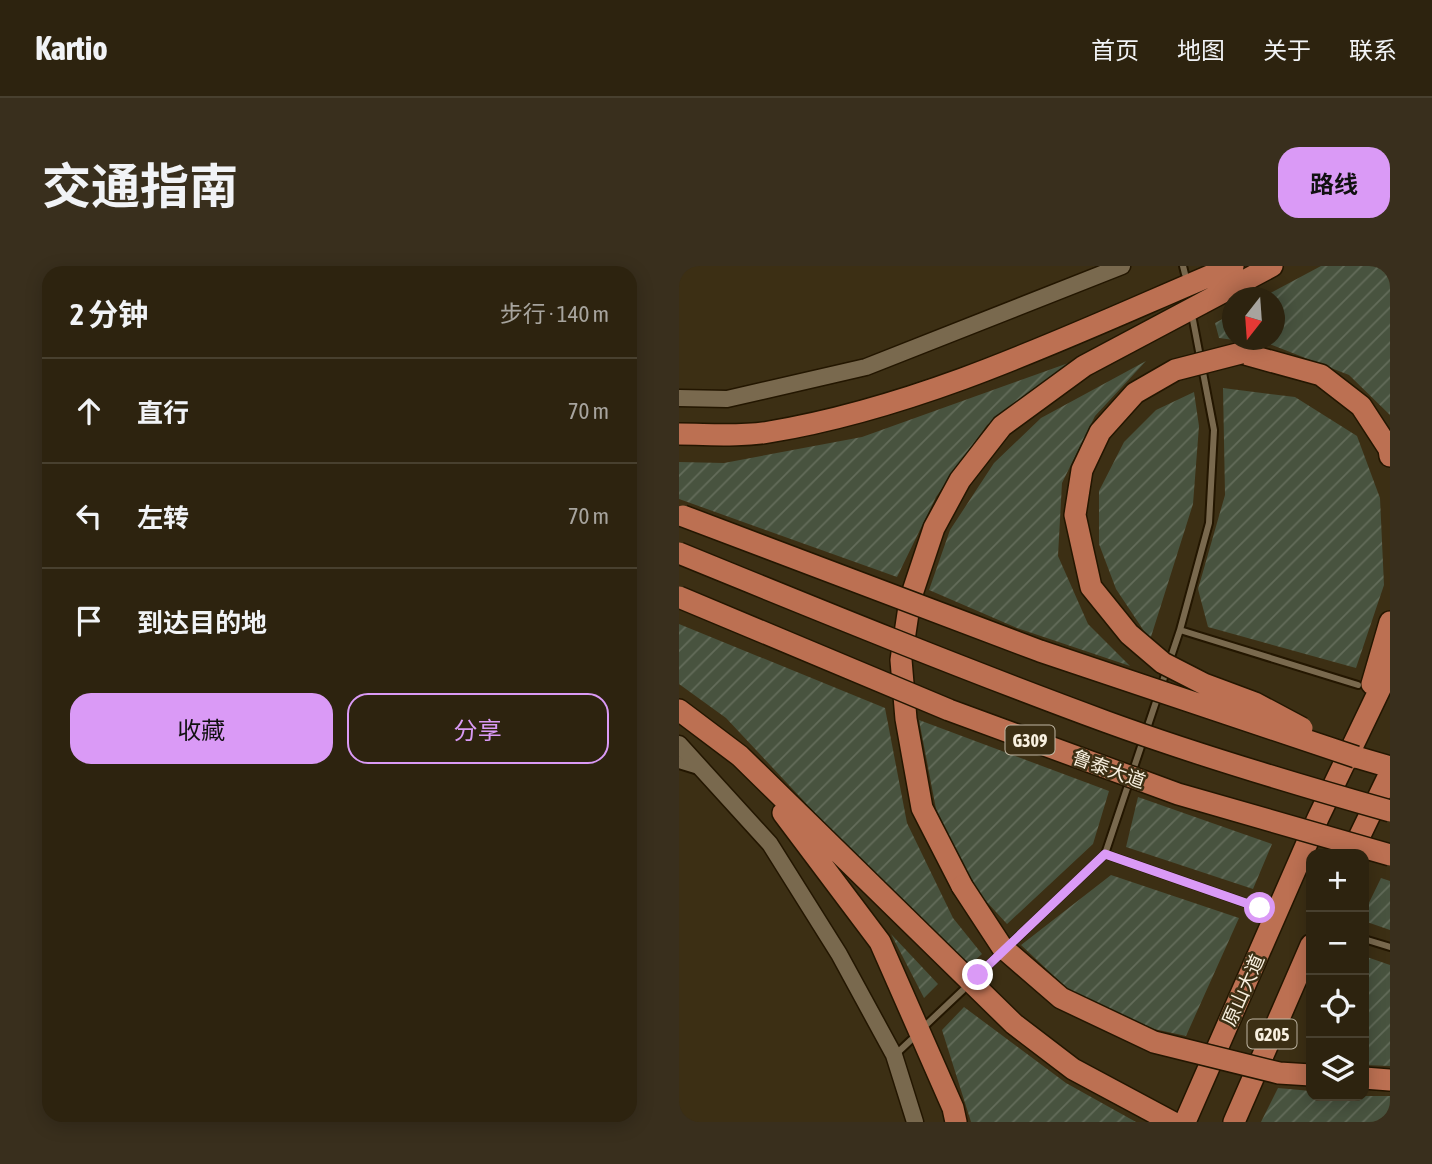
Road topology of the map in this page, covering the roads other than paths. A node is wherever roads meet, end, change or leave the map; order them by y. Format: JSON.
{"nodes":[{"id":1,"x":1122,"y":266,"type":"edge"},
{"id":2,"x":1183,"y":266,"type":"edge"},
{"id":3,"x":1233,"y":266,"type":"edge"},
{"id":4,"x":1272,"y":266,"type":"edge"},
{"id":5,"x":1185,"y":274,"type":"dead end"},
{"id":6,"x":1193,"y":320,"type":"dead end"},
{"id":7,"x":679,"y":398,"type":"edge"},
{"id":8,"x":679,"y":434,"type":"edge"},
{"id":9,"x":1390,"y":456,"type":"edge"},
{"id":10,"x":679,"y":514,"type":"edge"},
{"id":11,"x":679,"y":553,"type":"edge"},
{"id":12,"x":679,"y":597,"type":"edge"},
{"id":13,"x":1390,"y":622,"type":"edge"},
{"id":14,"x":1180,"y":630,"type":"junction"},
{"id":15,"x":1390,"y":668,"type":"edge"},
{"id":16,"x":1358,"y":685,"type":"dead end"},
{"id":17,"x":679,"y":710,"type":"edge"},
{"id":18,"x":1357,"y":735,"type":"junction"},
{"id":19,"x":679,"y":744,"type":"edge"},
{"id":20,"x":740,"y":755,"type":"junction"},
{"id":21,"x":1356,"y":757,"type":"junction"},
{"id":22,"x":679,"y":762,"type":"edge"},
{"id":23,"x":1390,"y":767,"type":"edge"},
{"id":24,"x":702,"y":769,"type":"junction"},
{"id":25,"x":1390,"y":773,"type":"edge"},
{"id":26,"x":1390,"y":811,"type":"edge"},
{"id":27,"x":1353,"y":849,"type":"edge"},
{"id":28,"x":1105,"y":854,"type":"junction"},
{"id":29,"x":1390,"y":855,"type":"edge"},
{"id":30,"x":1260,"y":908,"type":"dead end"},
{"id":31,"x":1369,"y":941,"type":"edge"},
{"id":32,"x":1390,"y":947,"type":"edge"},
{"id":33,"x":1306,"y":956,"type":"edge"},
{"id":34,"x":978,"y":975,"type":"dead end"},
{"id":35,"x":963,"y":990,"type":"dead end"},
{"id":36,"x":927,"y":1024,"type":"dead end"},
{"id":37,"x":911,"y":1040,"type":"dead end"},
{"id":38,"x":894,"y":1055,"type":"junction"},
{"id":39,"x":1306,"y":1075,"type":"edge"},
{"id":40,"x":1369,"y":1078,"type":"edge"},
{"id":41,"x":1390,"y":1080,"type":"edge"},
{"id":42,"x":915,"y":1122,"type":"edge"},
{"id":43,"x":956,"y":1122,"type":"edge"},
{"id":44,"x":1172,"y":1122,"type":"edge"},
{"id":45,"x":1185,"y":1122,"type":"edge"},
{"id":46,"x":1234,"y":1122,"type":"edge"}],
"edges":[{"from":1,"to":7,"type":"street"},
{"from":2,"to":5,"type":"lane"},
{"from":3,"to":8,"type":"highway"},
{"from":4,"to":39,"type":"highway","bridge":true},
{"from":6,"to":14,"type":"lane"},
{"from":9,"to":21,"type":"highway","bridge":true},
{"from":10,"to":21,"type":"highway","bridge":true},
{"from":11,"to":26,"type":"highway","number":"G309","bridge":true},
{"from":12,"to":29,"type":"highway","name":"鲁泰大道","number":"G309","bridge":true},
{"from":13,"to":18,"type":"highway"},
{"from":14,"to":16,"type":"lane"},
{"from":14,"to":28,"type":"lane"},
{"from":15,"to":18,"type":"highway","name":"原山大道","number":"G205"},
{"from":17,"to":20,"type":"highway"},
{"from":18,"to":45,"type":"highway","name":"原山大道","number":"G205"},
{"from":19,"to":24,"type":"street"},
{"from":20,"to":43,"type":"highway"},
{"from":20,"to":44,"type":"highway"},
{"from":21,"to":23,"type":"highway"},
{"from":22,"to":24,"type":"street"},
{"from":24,"to":38,"type":"street"},
{"from":25,"to":27,"type":"highway"},
{"from":28,"to":30,"type":"lane"},
{"from":28,"to":34,"type":"lane"},
{"from":31,"to":32,"type":"lane"},
{"from":33,"to":46,"type":"highway","number":"G205"},
{"from":35,"to":36,"type":"lane"},
{"from":37,"to":38,"type":"lane"},
{"from":38,"to":42,"type":"street"},
{"from":40,"to":41,"type":"highway"}]}
